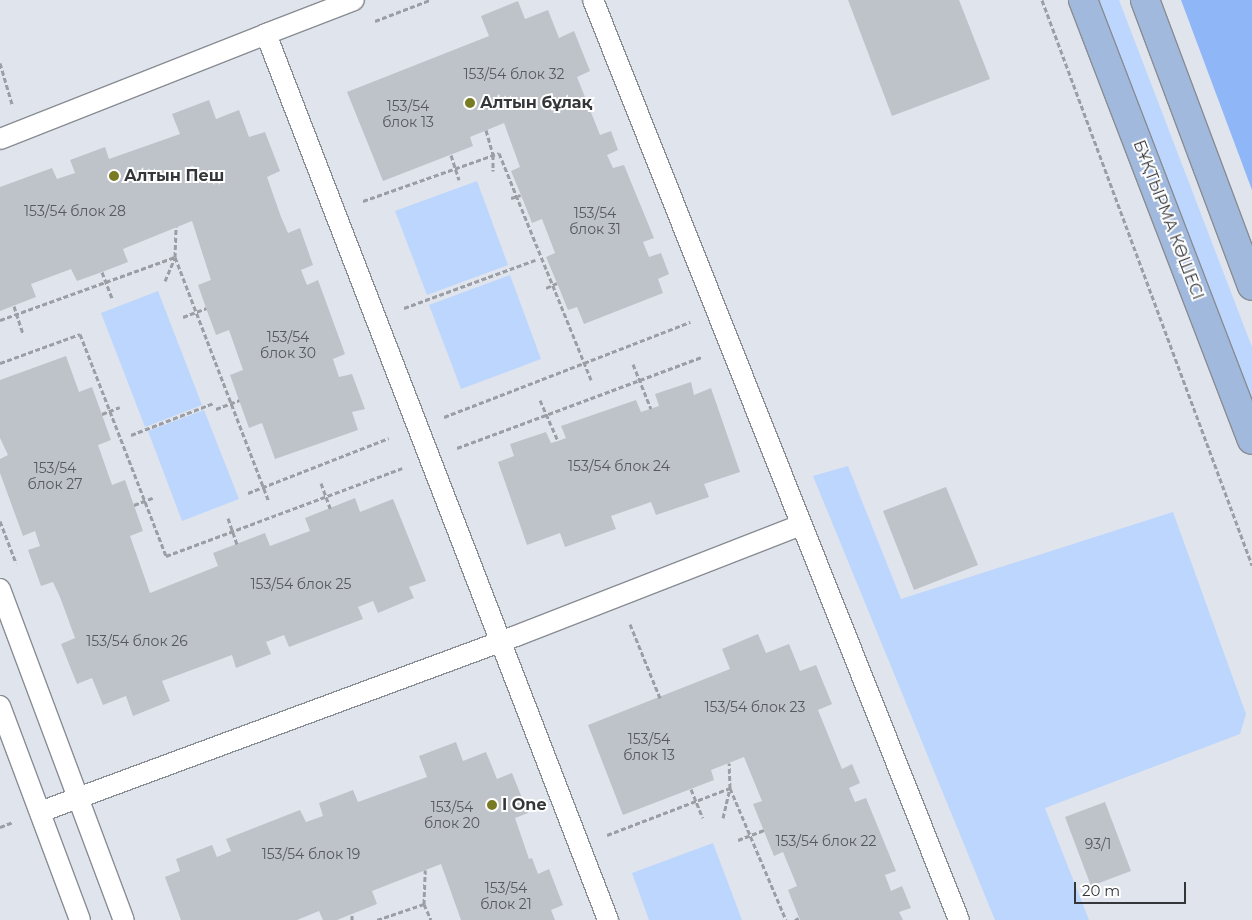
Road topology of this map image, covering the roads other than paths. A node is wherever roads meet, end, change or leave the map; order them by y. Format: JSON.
{"nodes":[{"id":1,"x":354,"y":0,"type":"edge"},
{"id":2,"x":593,"y":0,"type":"edge"},
{"id":3,"x":1084,"y":0,"type":"edge"},
{"id":4,"x":1145,"y":0,"type":"edge"},
{"id":5,"x":266,"y":34,"type":"junction"},
{"id":6,"x":0,"y":139,"type":"edge"},
{"id":7,"x":1252,"y":286,"type":"edge"},
{"id":8,"x":1252,"y":440,"type":"edge"},
{"id":9,"x":800,"y":525,"type":"junction"},
{"id":10,"x":0,"y":589,"type":"edge"},
{"id":11,"x":500,"y":641,"type":"junction"},
{"id":12,"x":0,"y":706,"type":"edge"},
{"id":13,"x":77,"y":798,"type":"junction"},
{"id":14,"x":40,"y":812,"type":"junction"},
{"id":15,"x":80,"y":920,"type":"edge"},
{"id":16,"x":124,"y":920,"type":"edge"},
{"id":17,"x":608,"y":920,"type":"edge"},
{"id":18,"x":959,"y":920,"type":"edge"}],
"edges":[{"from":1,"to":5,"type":"lane"},
{"from":2,"to":9,"type":"lane"},
{"from":3,"to":8,"type":"main road","name":"БҰҚТЫРМА КӨШЕСІ"},
{"from":4,"to":7,"type":"main road"},
{"from":5,"to":6,"type":"lane"},
{"from":5,"to":11,"type":"lane"},
{"from":9,"to":11,"type":"lane"},
{"from":9,"to":18,"type":"lane"},
{"from":10,"to":13,"type":"lane"},
{"from":11,"to":13,"type":"lane"},
{"from":11,"to":17,"type":"lane"},
{"from":12,"to":14,"type":"lane"},
{"from":13,"to":14,"type":"lane"},
{"from":13,"to":16,"type":"lane"},
{"from":14,"to":15,"type":"lane"}]}
